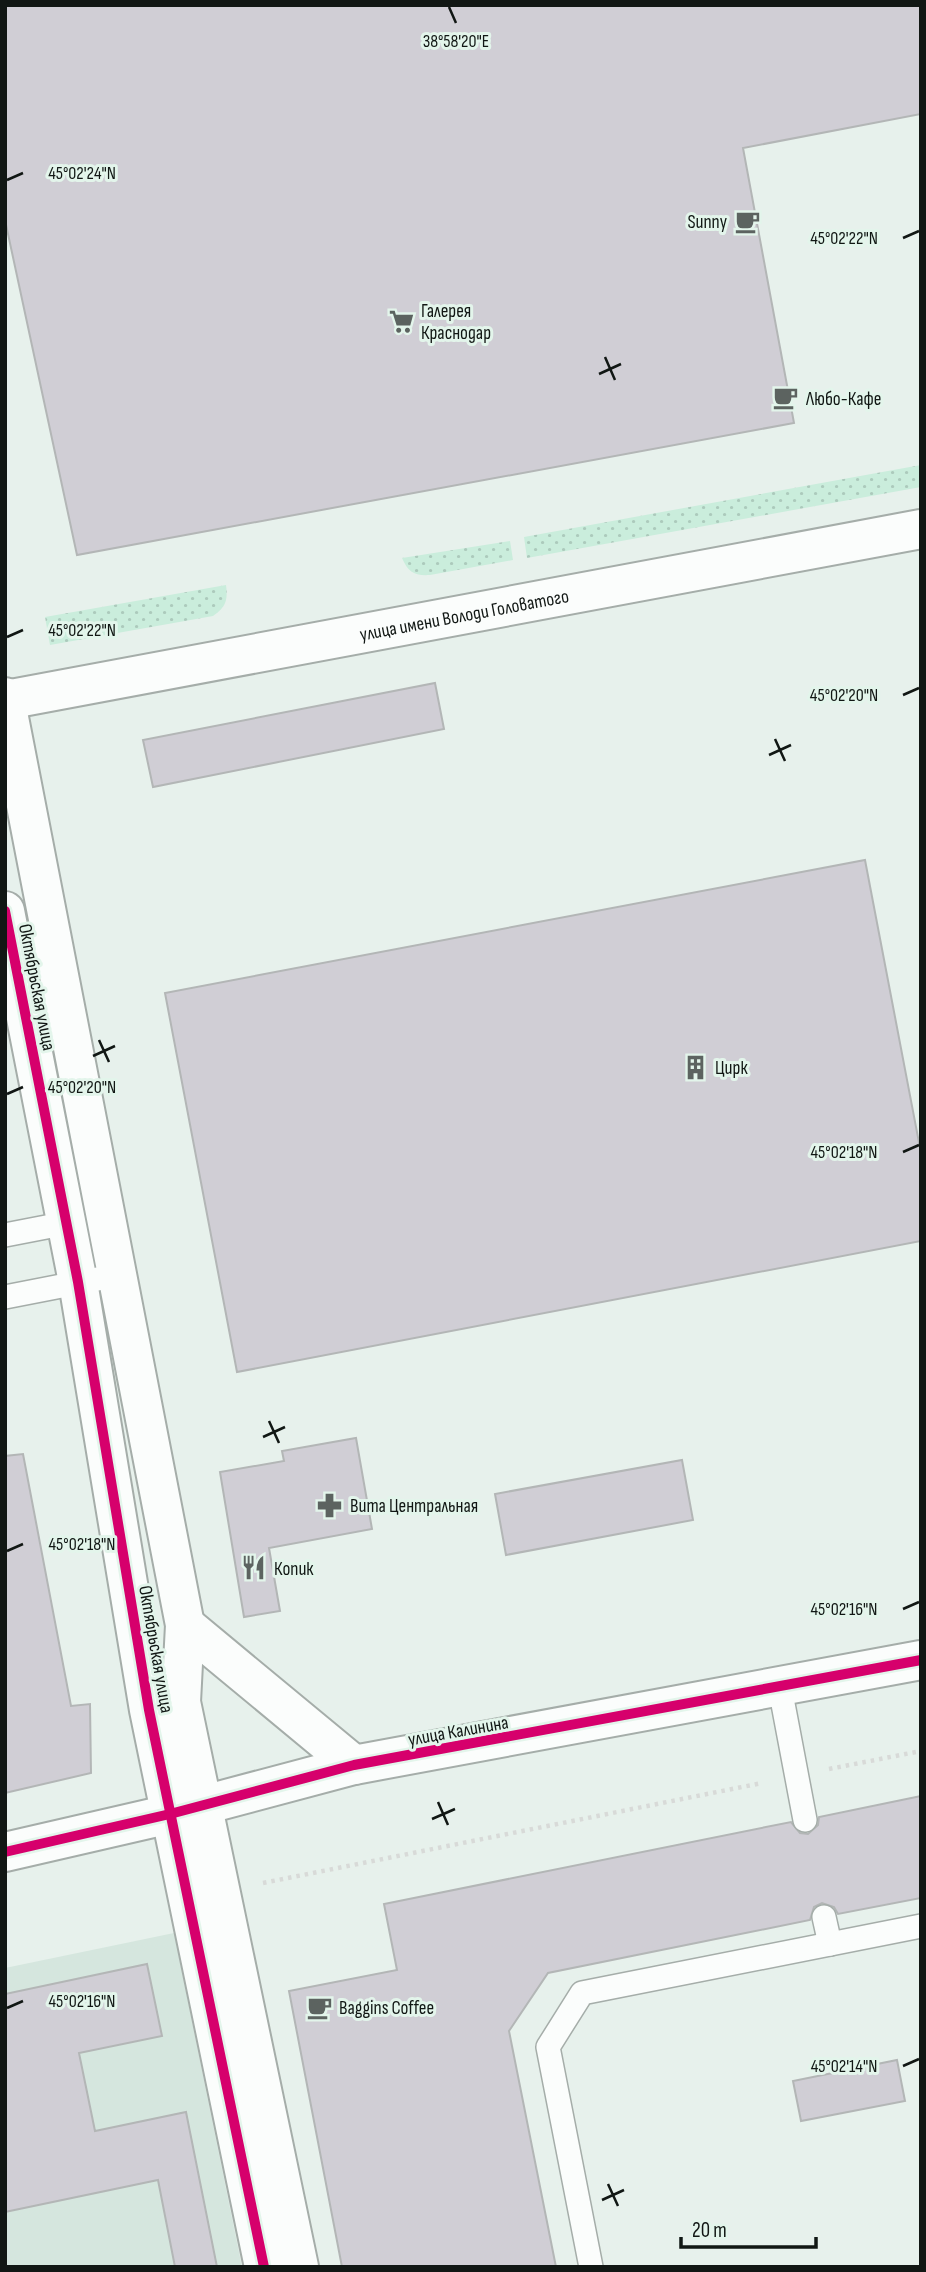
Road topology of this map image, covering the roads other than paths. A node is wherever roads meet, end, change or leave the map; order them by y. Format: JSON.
{"nodes":[{"id":1,"x":921,"y":529,"type":"edge"},
{"id":2,"x":5,"y":699,"type":"edge"},
{"id":3,"x":5,"y":911,"type":"edge"},
{"id":4,"x":67,"y":1223,"type":"junction"},
{"id":5,"x":5,"y":1235,"type":"edge"},
{"id":6,"x":118,"y":1275,"type":"junction"},
{"id":7,"x":78,"y":1282,"type":"junction"},
{"id":8,"x":5,"y":1297,"type":"edge"},
{"id":9,"x":186,"y":1625,"type":"junction"},
{"id":10,"x":921,"y":1660,"type":"edge"},
{"id":11,"x":780,"y":1688,"type":"junction"},
{"id":12,"x":354,"y":1765,"type":"junction"},
{"id":13,"x":186,"y":1809,"type":"junction"},
{"id":14,"x":805,"y":1820,"type":"dead end"},
{"id":15,"x":5,"y":1852,"type":"edge"},
{"id":16,"x":824,"y":1917,"type":"dead end"},
{"id":17,"x":921,"y":1926,"type":"edge"},
{"id":18,"x":830,"y":1944,"type":"junction"},
{"id":19,"x":264,"y":2267,"type":"edge"},
{"id":20,"x":299,"y":2267,"type":"edge"},
{"id":21,"x":591,"y":2267,"type":"edge"}],
"edges":[{"from":1,"to":2,"type":"street","name":"улица имени Володи Головатого"},
{"from":2,"to":6,"type":"street","name":"Октябрьская улица"},
{"from":3,"to":4,"type":"street","name":"Октябрьская улица"},
{"from":4,"to":5,"type":"lane"},
{"from":4,"to":7,"type":"street","name":"Октябрьская улица"},
{"from":6,"to":7,"type":"lane"},
{"from":6,"to":9,"type":"street","name":"Октябрьская улица"},
{"from":7,"to":8,"type":"lane"},
{"from":7,"to":13,"type":"street","name":"Октябрьская улица"},
{"from":9,"to":12,"type":"street"},
{"from":9,"to":13,"type":"street","name":"Октябрьская улица"},
{"from":10,"to":11,"type":"street","name":"улица Калинина"},
{"from":11,"to":12,"type":"street","name":"улица Калинина"},
{"from":11,"to":14,"type":"lane"},
{"from":12,"to":13,"type":"street","name":"улица Калинина"},
{"from":13,"to":15,"type":"street","name":"улица Калинина"},
{"from":13,"to":19,"type":"street","name":"Октябрьская улица"},
{"from":13,"to":20,"type":"street","name":"Октябрьская улица"},
{"from":16,"to":18,"type":"lane"},
{"from":17,"to":18,"type":"lane"},
{"from":18,"to":21,"type":"lane"}]}
